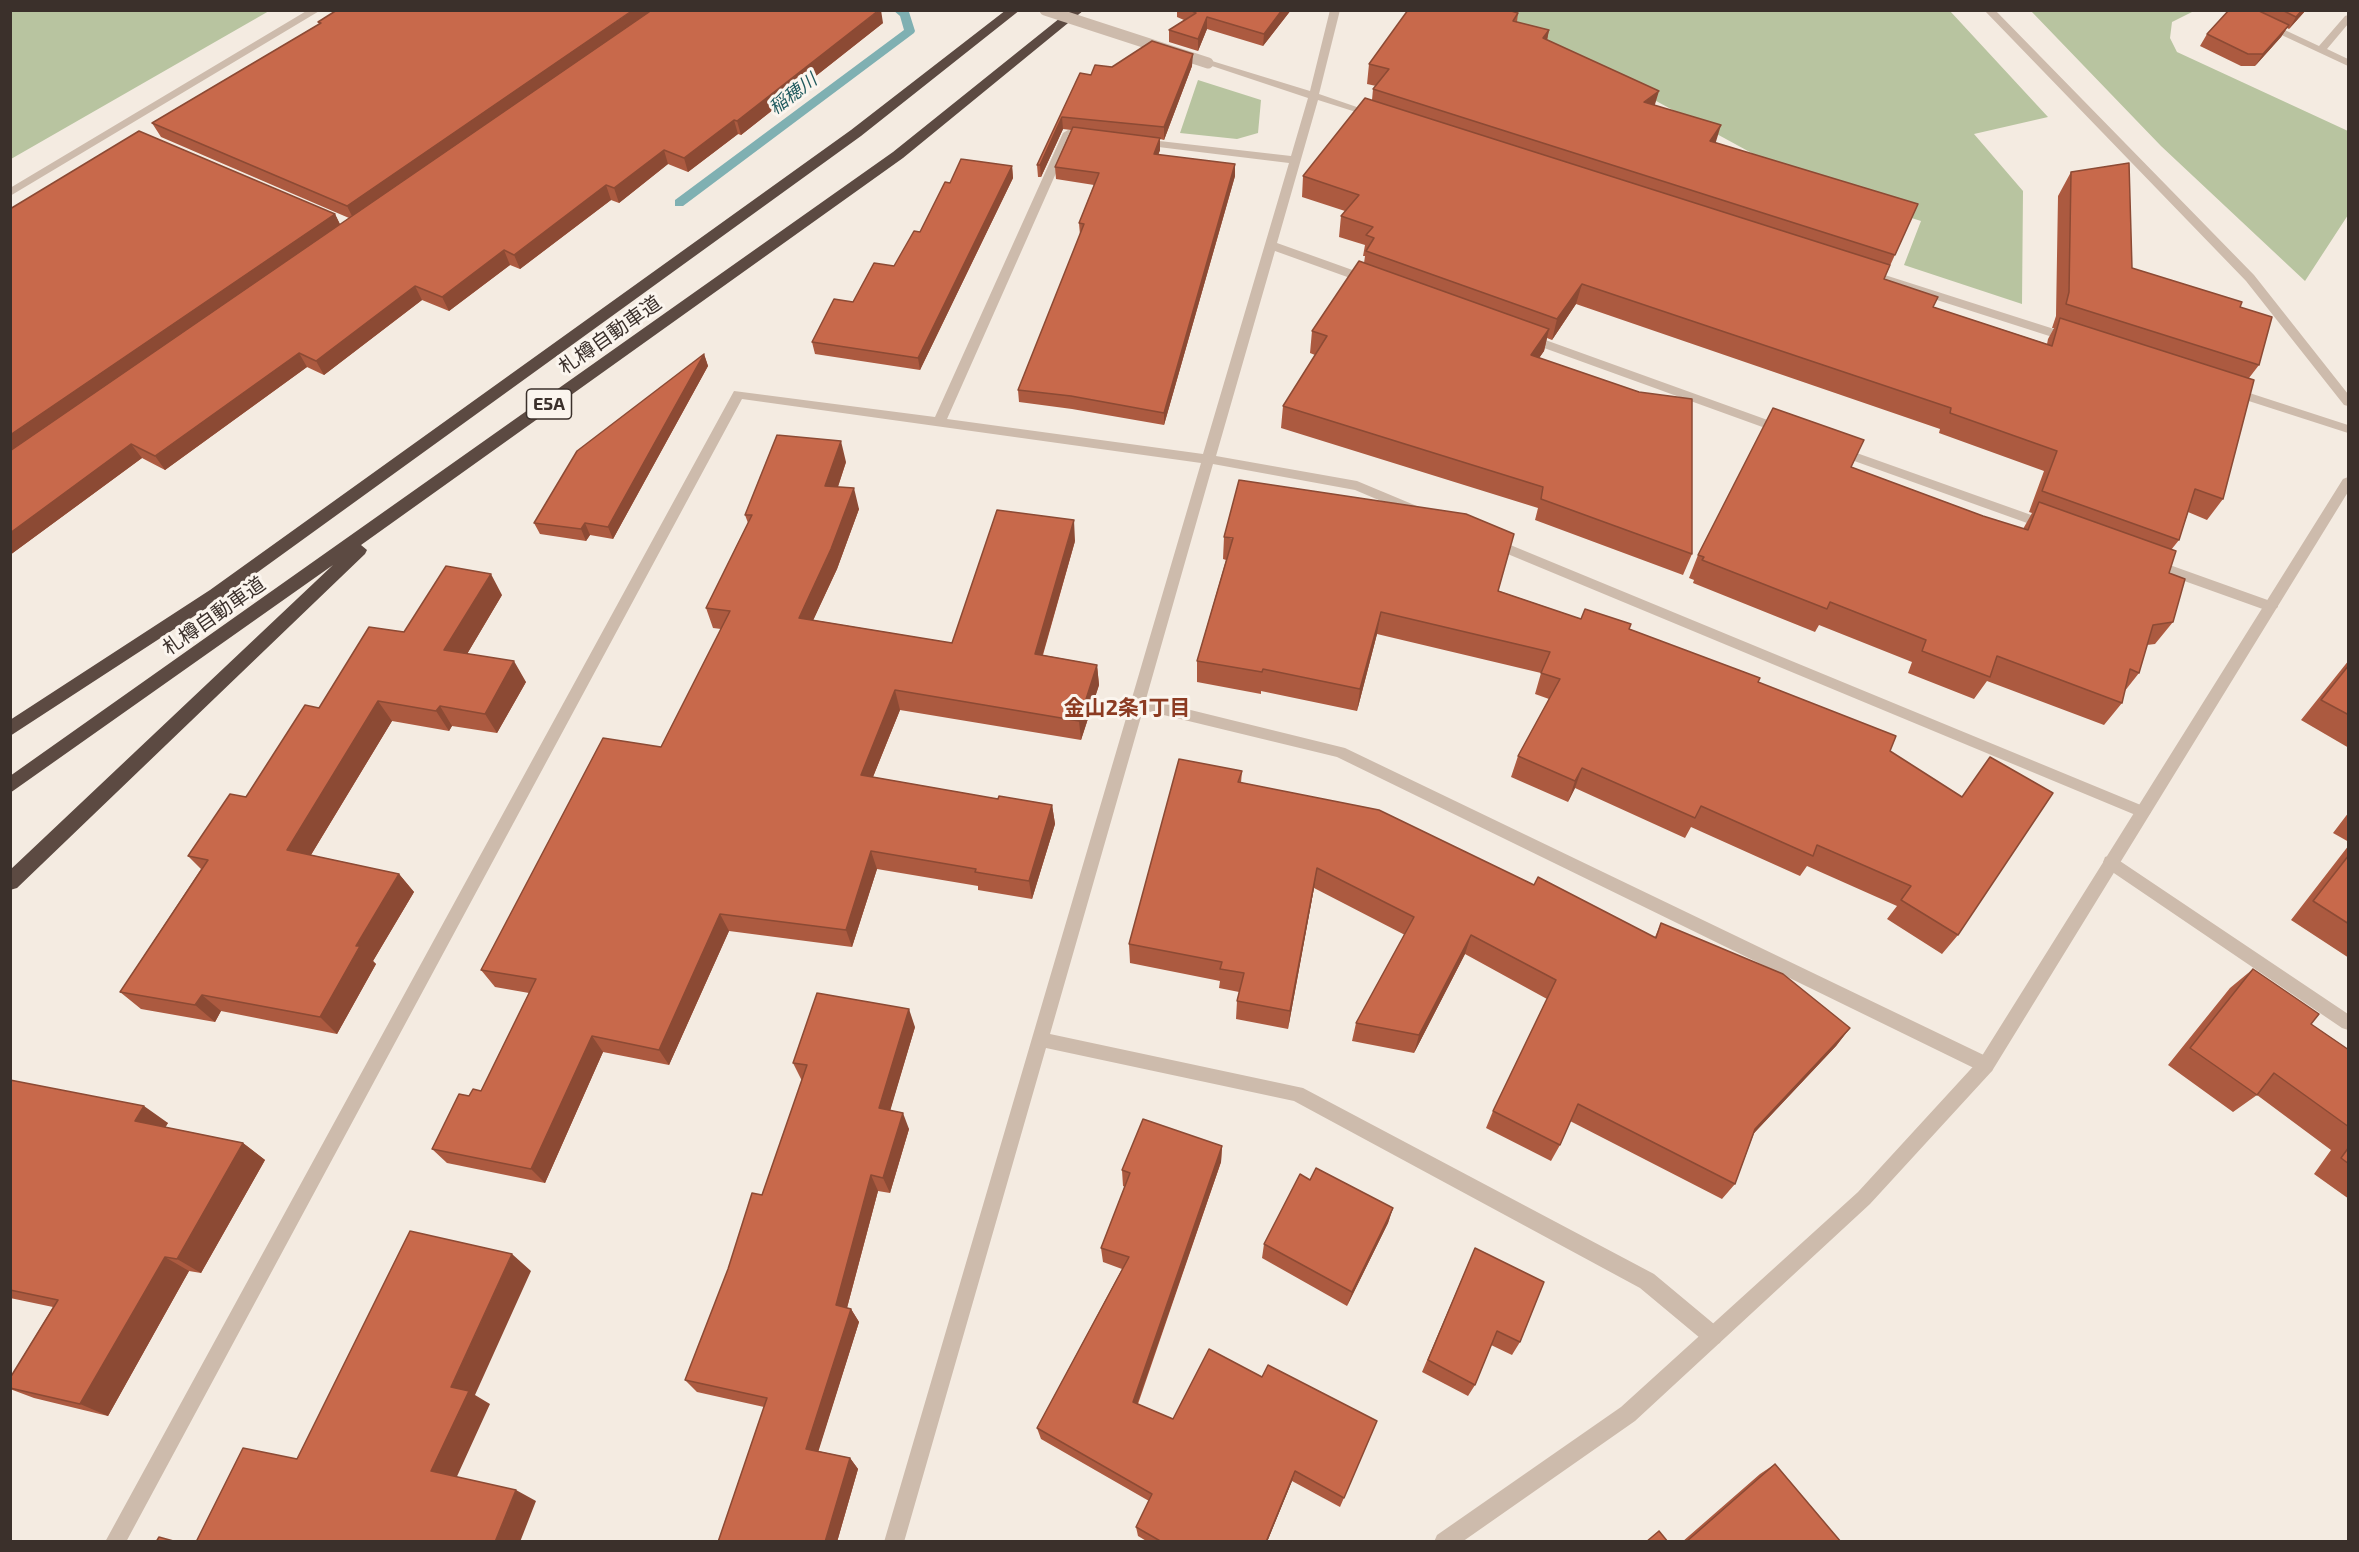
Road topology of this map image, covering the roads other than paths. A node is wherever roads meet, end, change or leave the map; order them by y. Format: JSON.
{"nodes":[{"id":1,"x":316,"y":10,"type":"edge"},
{"id":2,"x":1014,"y":10,"type":"edge"},
{"id":3,"x":1046,"y":10,"type":"edge"},
{"id":4,"x":1078,"y":10,"type":"edge"},
{"id":5,"x":1335,"y":10,"type":"edge"},
{"id":6,"x":1989,"y":10,"type":"edge"},
{"id":7,"x":2233,"y":10,"type":"edge"},
{"id":8,"x":2349,"y":18,"type":"edge"},
{"id":9,"x":2321,"y":50,"type":"junction"},
{"id":10,"x":2349,"y":63,"type":"edge"},
{"id":11,"x":1314,"y":95,"type":"junction"},
{"id":12,"x":1382,"y":117,"type":"edge"},
{"id":13,"x":1102,"y":137,"type":"edge"},
{"id":14,"x":1125,"y":140,"type":"edge"},
{"id":15,"x":1295,"y":160,"type":"junction"},
{"id":16,"x":10,"y":193,"type":"edge"},
{"id":17,"x":1270,"y":245,"type":"junction"},
{"id":18,"x":1860,"y":271,"type":"edge"},
{"id":19,"x":1383,"y":285,"type":"edge"},
{"id":20,"x":1518,"y":334,"type":"edge"},
{"id":21,"x":2087,"y":344,"type":"edge"},
{"id":22,"x":2223,"y":388,"type":"edge"},
{"id":23,"x":2349,"y":402,"type":"edge"},
{"id":24,"x":939,"y":422,"type":"junction"},
{"id":25,"x":2349,"y":429,"type":"edge"},
{"id":26,"x":1799,"y":436,"type":"edge"},
{"id":27,"x":1821,"y":444,"type":"edge"},
{"id":28,"x":1208,"y":459,"type":"junction"},
{"id":29,"x":2349,"y":482,"type":"edge"},
{"id":30,"x":406,"y":505,"type":"junction"},
{"id":31,"x":1435,"y":518,"type":"edge"},
{"id":32,"x":2058,"y":529,"type":"edge"},
{"id":33,"x":1479,"y":537,"type":"edge"},
{"id":34,"x":2136,"y":558,"type":"edge"},
{"id":35,"x":2271,"y":607,"type":"junction"},
{"id":36,"x":1138,"y":702,"type":"junction"},
{"id":37,"x":10,"y":729,"type":"edge"},
{"id":38,"x":10,"y":786,"type":"edge"},
{"id":39,"x":2143,"y":812,"type":"junction"},
{"id":40,"x":2111,"y":862,"type":"junction"},
{"id":41,"x":10,"y":882,"type":"edge"},
{"id":42,"x":2349,"y":1023,"type":"edge"},
{"id":43,"x":1039,"y":1040,"type":"junction"},
{"id":44,"x":1986,"y":1065,"type":"junction"},
{"id":45,"x":1713,"y":1336,"type":"junction"},
{"id":46,"x":115,"y":1542,"type":"edge"},
{"id":47,"x":894,"y":1542,"type":"edge"},
{"id":48,"x":1444,"y":1542,"type":"edge"}],
"edges":[{"from":1,"to":16,"type":"street"},
{"from":2,"to":37,"type":"highway","name":"札樽自動車道","number":"E5A"},
{"from":3,"to":11,"type":"street","bridge":true},
{"from":4,"to":30,"type":"highway","name":"札樽自動車道","number":"E5A"},
{"from":5,"to":11,"type":"street"},
{"from":6,"to":23,"type":"street"},
{"from":7,"to":9,"type":"street"},
{"from":8,"to":9,"type":"street"},
{"from":9,"to":10,"type":"street"},
{"from":11,"to":12,"type":"street"},
{"from":11,"to":15,"type":"street"},
{"from":13,"to":24,"type":"street"},
{"from":14,"to":15,"type":"street"},
{"from":15,"to":17,"type":"street"},
{"from":17,"to":19,"type":"street"},
{"from":17,"to":28,"type":"street"},
{"from":18,"to":21,"type":"street"},
{"from":20,"to":26,"type":"street"},
{"from":22,"to":25,"type":"street"},
{"from":24,"to":28,"type":"street"},
{"from":24,"to":46,"type":"street"},
{"from":27,"to":32,"type":"street"},
{"from":28,"to":31,"type":"street"},
{"from":28,"to":36,"type":"street"},
{"from":29,"to":35,"type":"street"},
{"from":30,"to":38,"type":"highway","name":"札樽自動車道","number":"E5A"},
{"from":30,"to":41,"type":"highway"},
{"from":33,"to":39,"type":"street"},
{"from":34,"to":35,"type":"street"},
{"from":35,"to":39,"type":"street"},
{"from":36,"to":43,"type":"street"},
{"from":36,"to":44,"type":"street"},
{"from":39,"to":40,"type":"street"},
{"from":40,"to":42,"type":"street"},
{"from":40,"to":44,"type":"street"},
{"from":43,"to":45,"type":"street"},
{"from":43,"to":47,"type":"street"},
{"from":44,"to":45,"type":"street"},
{"from":45,"to":48,"type":"street"}]}
